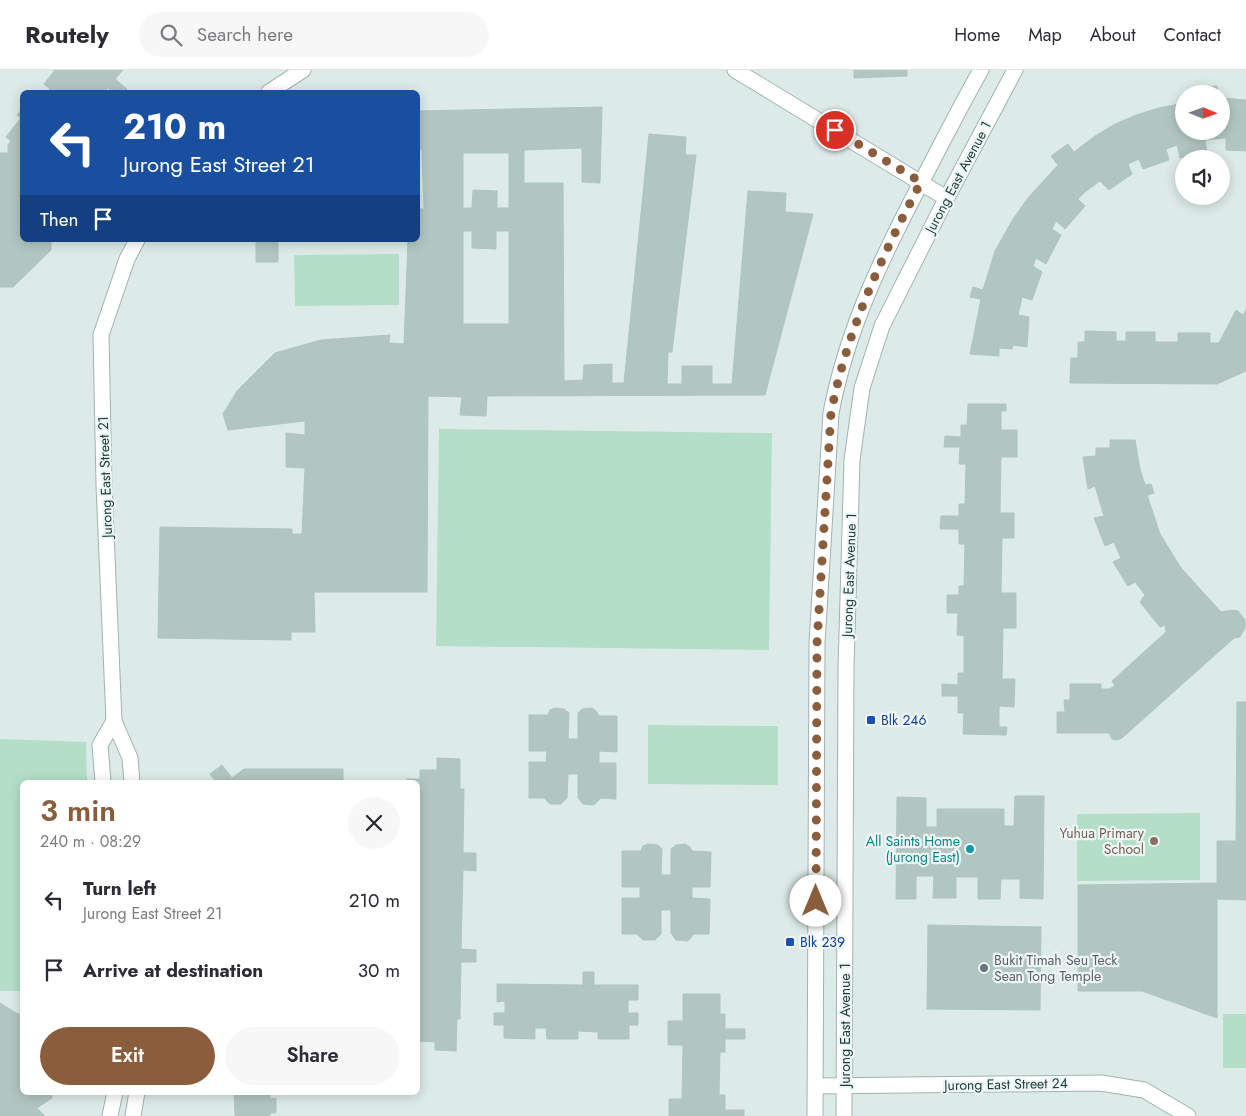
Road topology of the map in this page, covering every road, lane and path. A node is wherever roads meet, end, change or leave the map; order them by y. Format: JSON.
{"nodes":[{"id":1,"x":303,"y":70,"type":"edge"},
{"id":2,"x":735,"y":70,"type":"edge"},
{"id":3,"x":981,"y":70,"type":"edge"},
{"id":4,"x":1015,"y":70,"type":"edge"},
{"id":5,"x":272,"y":90,"type":"edge"},
{"id":6,"x":921,"y":182,"type":"junction"},
{"id":7,"x":946,"y":198,"type":"junction"},
{"id":8,"x":136,"y":242,"type":"edge"},
{"id":9,"x":114,"y":720,"type":"junction"},
{"id":10,"x":104,"y":780,"type":"edge"},
{"id":11,"x":132,"y":780,"type":"edge"},
{"id":12,"x":816,"y":1086,"type":"junction"},
{"id":13,"x":846,"y":1087,"type":"junction"},
{"id":14,"x":114,"y":1095,"type":"edge"},
{"id":15,"x":136,"y":1095,"type":"edge"},
{"id":16,"x":110,"y":1116,"type":"edge"},
{"id":17,"x":133,"y":1116,"type":"edge"},
{"id":18,"x":815,"y":1116,"type":"edge"},
{"id":19,"x":844,"y":1116,"type":"edge"},
{"id":20,"x":1188,"y":1116,"type":"edge"}],
"edges":[{"from":1,"to":5,"type":"street"},
{"from":2,"to":6,"type":"street"},
{"from":3,"to":6,"type":"street","name":"Jurong East Avenue 1"},
{"from":4,"to":7,"type":"street","name":"Jurong East Avenue 1"},
{"from":6,"to":7,"type":"street"},
{"from":6,"to":12,"type":"street","name":"Jurong East Avenue 1"},
{"from":7,"to":13,"type":"street","name":"Jurong East Avenue 1"},
{"from":8,"to":9,"type":"street","name":"Jurong East Street 21"},
{"from":9,"to":10,"type":"street"},
{"from":9,"to":11,"type":"street","name":"Jurong East Street 21"},
{"from":12,"to":13,"type":"street","name":"Jurong East Street 24"},
{"from":12,"to":18,"type":"street","name":"Jurong East Avenue 1"},
{"from":13,"to":19,"type":"street","name":"Jurong East Avenue 1"},
{"from":13,"to":20,"type":"street","name":"Jurong East Street 24"},
{"from":14,"to":16,"type":"street"},
{"from":15,"to":17,"type":"street"}]}
